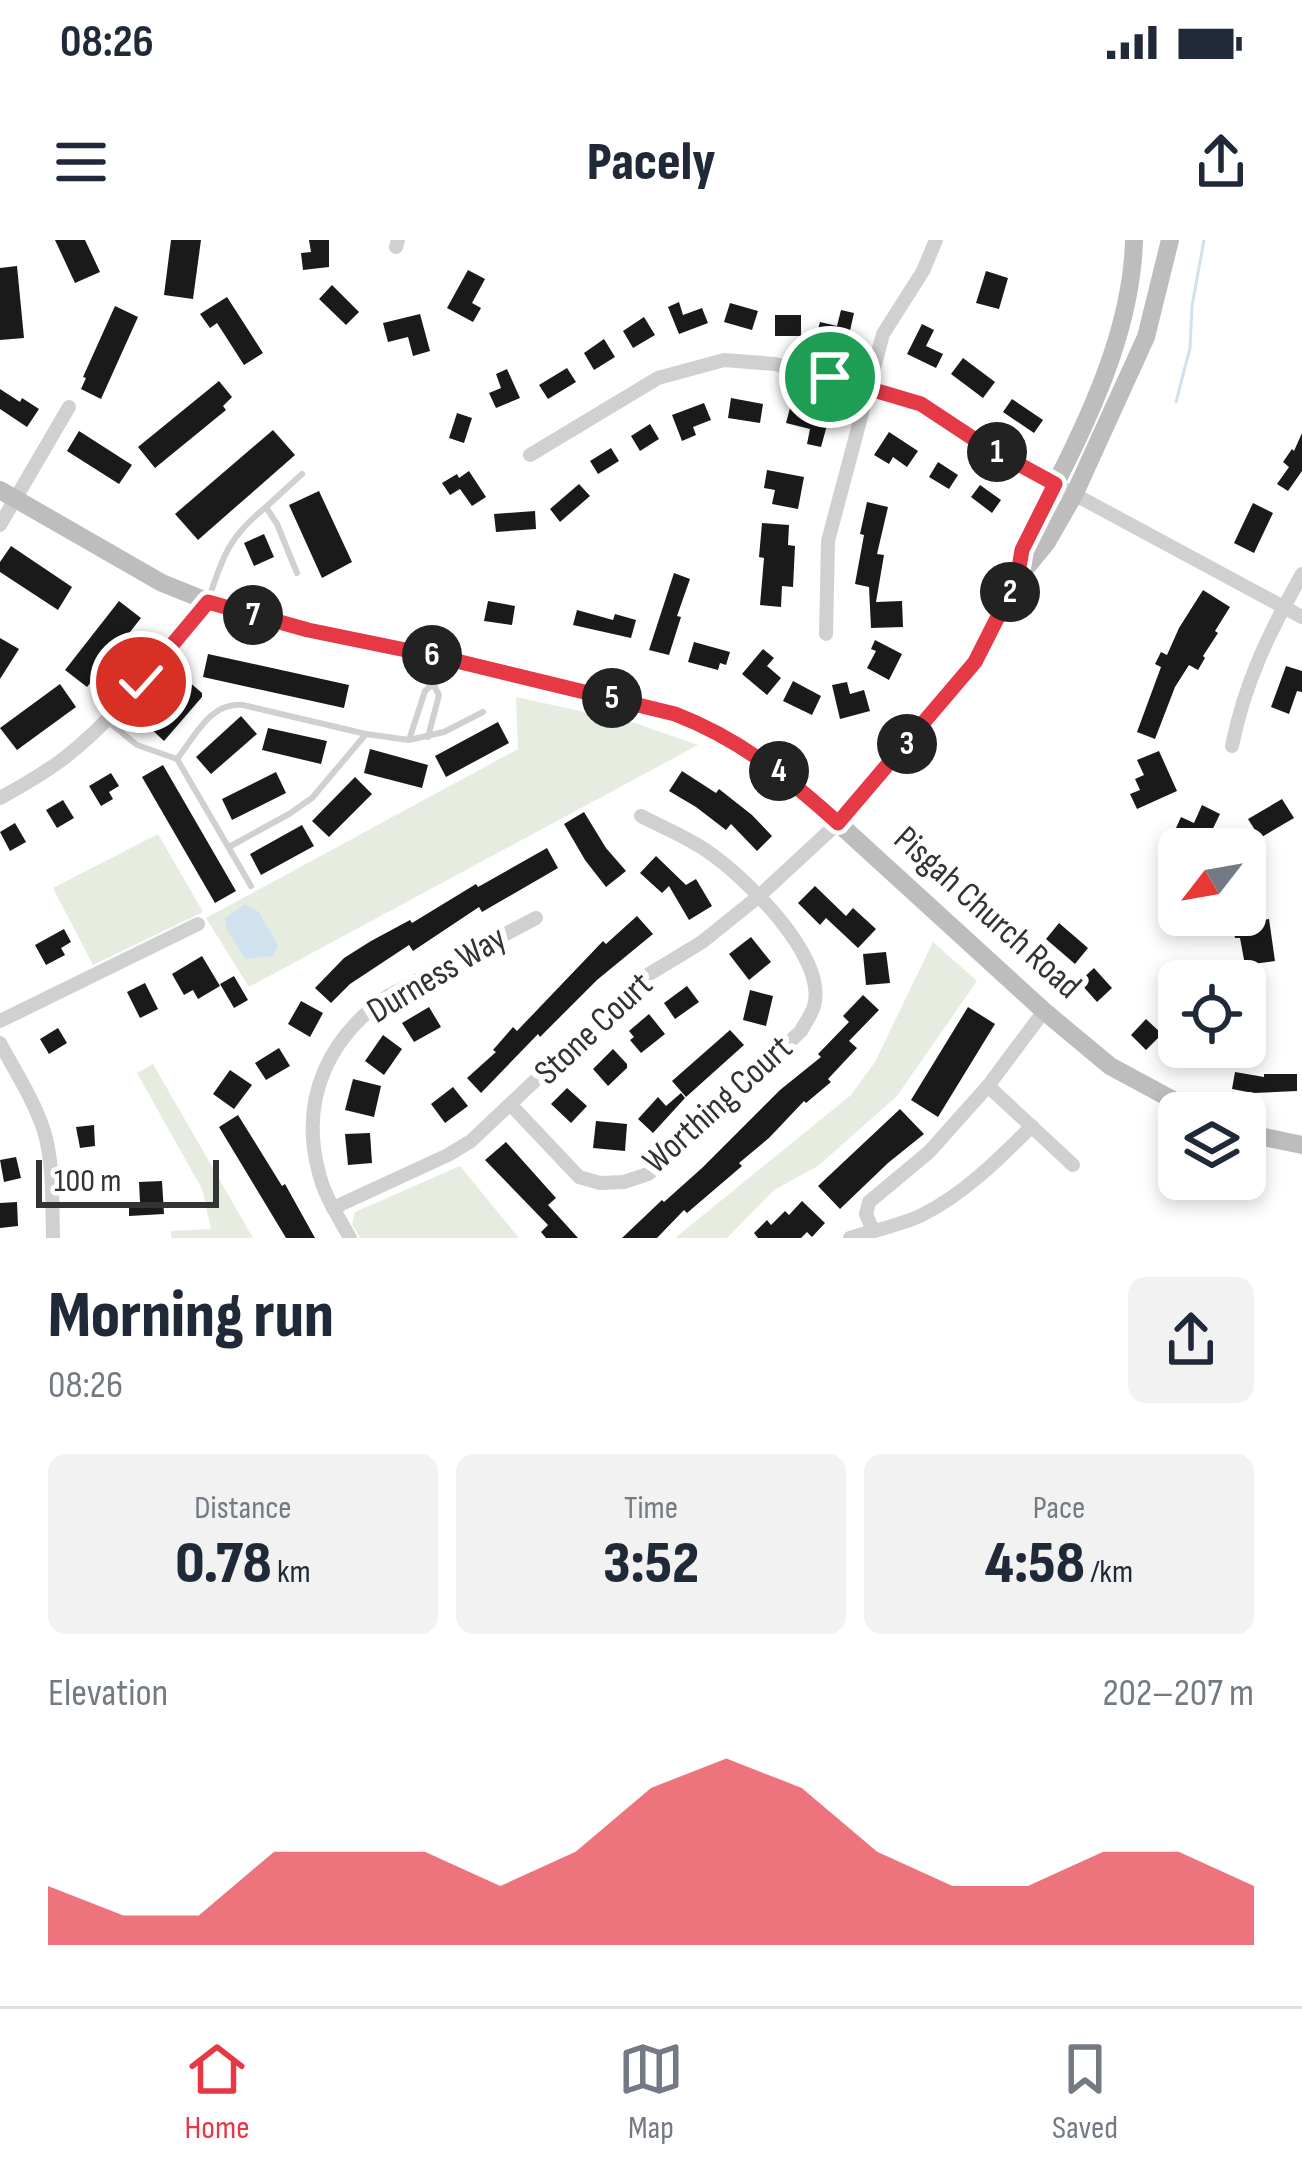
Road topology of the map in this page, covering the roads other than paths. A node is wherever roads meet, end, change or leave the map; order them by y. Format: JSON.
{"nodes":[{"id":1,"x":936,"y":240,"type":"edge"},
{"id":2,"x":1134,"y":240,"type":"edge"},
{"id":3,"x":1170,"y":240,"type":"edge"},
{"id":4,"x":869,"y":388,"type":"junction"},
{"id":5,"x":69,"y":406,"type":"dead end"},
{"id":6,"x":530,"y":455,"type":"dead end"},
{"id":7,"x":302,"y":474,"type":"dead end"},
{"id":8,"x":1055,"y":484,"type":"junction"},
{"id":9,"x":7,"y":494,"type":"edge"},
{"id":10,"x":1074,"y":495,"type":"junction"},
{"id":11,"x":266,"y":507,"type":"junction"},
{"id":12,"x":0,"y":525,"type":"edge"},
{"id":13,"x":297,"y":573,"type":"dead end"},
{"id":14,"x":1302,"y":574,"type":"edge"},
{"id":15,"x":1017,"y":579,"type":"junction"},
{"id":16,"x":208,"y":602,"type":"junction"},
{"id":17,"x":1283,"y":608,"type":"junction"},
{"id":18,"x":1302,"y":617,"type":"edge"},
{"id":19,"x":826,"y":634,"type":"dead end"},
{"id":20,"x":440,"y":657,"type":"junction"},
{"id":21,"x":433,"y":684,"type":"junction"},
{"id":22,"x":483,"y":712,"type":"dead end"},
{"id":23,"x":105,"y":719,"type":"junction"},
{"id":24,"x":366,"y":734,"type":"junction"},
{"id":25,"x":428,"y":737,"type":"junction"},
{"id":26,"x":409,"y":740,"type":"junction"},
{"id":27,"x":1232,"y":746,"type":"dead end"},
{"id":28,"x":177,"y":759,"type":"junction"},
{"id":29,"x":0,"y":798,"type":"edge"},
{"id":30,"x":641,"y":815,"type":"dead end"},
{"id":31,"x":838,"y":823,"type":"junction"},
{"id":32,"x":229,"y":847,"type":"junction"},
{"id":33,"x":251,"y":886,"type":"dead end"},
{"id":34,"x":758,"y":897,"type":"junction"},
{"id":35,"x":536,"y":918,"type":"dead end"},
{"id":36,"x":198,"y":924,"type":"dead end"},
{"id":37,"x":1044,"y":1011,"type":"junction"},
{"id":38,"x":0,"y":1021,"type":"edge"},
{"id":39,"x":0,"y":1043,"type":"edge"},
{"id":40,"x":988,"y":1086,"type":"junction"},
{"id":41,"x":1158,"y":1092,"type":"edge"},
{"id":42,"x":511,"y":1106,"type":"junction"},
{"id":43,"x":1031,"y":1126,"type":"junction"},
{"id":44,"x":1266,"y":1137,"type":"edge"},
{"id":45,"x":1302,"y":1145,"type":"edge"},
{"id":46,"x":1072,"y":1165,"type":"dead end"},
{"id":47,"x":333,"y":1208,"type":"junction"},
{"id":48,"x":873,"y":1231,"type":"junction"},
{"id":49,"x":53,"y":1238,"type":"edge"},
{"id":50,"x":350,"y":1238,"type":"edge"},
{"id":51,"x":850,"y":1238,"type":"edge"}],
"edges":[{"from":1,"to":4,"type":"street"},
{"from":2,"to":8,"type":"main road"},
{"from":3,"to":10,"type":"main road"},
{"from":4,"to":6,"type":"street"},
{"from":4,"to":8,"type":"street"},
{"from":4,"to":19,"type":"street"},
{"from":5,"to":9,"type":"street"},
{"from":7,"to":11,"type":"lane"},
{"from":8,"to":10,"type":"street"},
{"from":8,"to":15,"type":"main road"},
{"from":9,"to":12,"type":"street"},
{"from":9,"to":16,"type":"main road","name":"Pisgah Church Road"},
{"from":10,"to":15,"type":"main road"},
{"from":10,"to":17,"type":"street"},
{"from":11,"to":13,"type":"lane"},
{"from":11,"to":16,"type":"lane"},
{"from":14,"to":17,"type":"street"},
{"from":15,"to":31,"type":"main road"},
{"from":16,"to":20,"type":"main road","name":"Pisgah Church Road"},
{"from":16,"to":23,"type":"street"},
{"from":17,"to":18,"type":"street"},
{"from":17,"to":27,"type":"street"},
{"from":20,"to":21,"type":"lane"},
{"from":20,"to":31,"type":"main road","name":"Pisgah Church Road"},
{"from":21,"to":25,"type":"lane"},
{"from":21,"to":26,"type":"lane"},
{"from":22,"to":25,"type":"lane"},
{"from":23,"to":28,"type":"lane"},
{"from":23,"to":29,"type":"street"},
{"from":24,"to":26,"type":"lane"},
{"from":24,"to":28,"type":"lane"},
{"from":24,"to":32,"type":"lane"},
{"from":25,"to":26,"type":"lane"},
{"from":28,"to":32,"type":"lane"},
{"from":30,"to":34,"type":"street","name":"Worthing Court"},
{"from":31,"to":34,"type":"street","name":"Stone Court"},
{"from":31,"to":37,"type":"main road","name":"Pisgah Church Road"},
{"from":32,"to":33,"type":"lane"},
{"from":34,"to":42,"type":"street","name":"Stone Court"},
{"from":34,"to":42,"type":"street","name":"Worthing Court"},
{"from":35,"to":47,"type":"street","name":"Durness Way"},
{"from":36,"to":38,"type":"street"},
{"from":37,"to":40,"type":"street"},
{"from":37,"to":41,"type":"main road","name":"Pisgah Church Road"},
{"from":39,"to":49,"type":"street"},
{"from":40,"to":43,"type":"street"},
{"from":40,"to":48,"type":"street"},
{"from":42,"to":47,"type":"street","name":"Stone Court"},
{"from":43,"to":46,"type":"street"},
{"from":43,"to":48,"type":"street"},
{"from":44,"to":45,"type":"main road"},
{"from":47,"to":50,"type":"street","name":"Durness Way"},
{"from":48,"to":51,"type":"street"}]}
